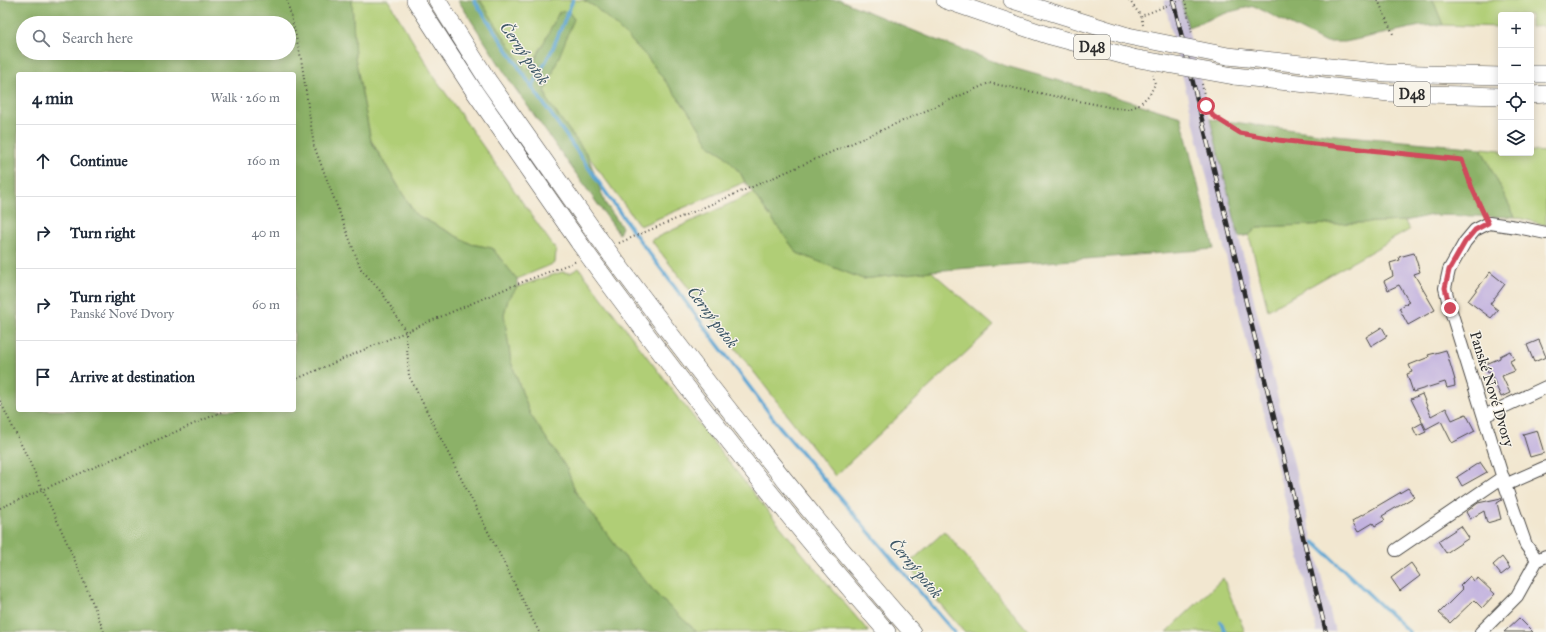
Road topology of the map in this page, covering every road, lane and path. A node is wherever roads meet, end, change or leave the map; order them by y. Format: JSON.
{"nodes":[{"id":1,"x":286,"y":0,"type":"edge"},
{"id":2,"x":415,"y":0,"type":"edge"},
{"id":3,"x":437,"y":0,"type":"edge"},
{"id":4,"x":945,"y":0,"type":"edge"},
{"id":5,"x":1012,"y":0,"type":"edge"},
{"id":6,"x":1129,"y":0,"type":"edge"},
{"id":7,"x":1185,"y":0,"type":"edge"},
{"id":8,"x":1378,"y":0,"type":"edge"},
{"id":9,"x":290,"y":16,"type":"edge"},
{"id":10,"x":1141,"y":16,"type":"dead end"},
{"id":11,"x":1393,"y":34,"type":"dead end"},
{"id":12,"x":1192,"y":38,"type":"dead end"},
{"id":13,"x":296,"y":39,"type":"edge"},
{"id":14,"x":1534,"y":74,"type":"edge"},
{"id":15,"x":1546,"y":74,"type":"edge"},
{"id":16,"x":1498,"y":76,"type":"edge"},
{"id":17,"x":1202,"y":83,"type":"dead end"},
{"id":18,"x":1546,"y":94,"type":"edge"},
{"id":19,"x":1534,"y":95,"type":"edge"},
{"id":20,"x":1498,"y":96,"type":"edge"},
{"id":21,"x":1114,"y":108,"type":"dead end"},
{"id":22,"x":1488,"y":223,"type":"junction"},
{"id":23,"x":1546,"y":233,"type":"edge"},
{"id":24,"x":614,"y":249,"type":"junction"},
{"id":25,"x":575,"y":262,"type":"dead end"},
{"id":26,"x":406,"y":332,"type":"junction"},
{"id":27,"x":296,"y":379,"type":"edge"},
{"id":28,"x":1546,"y":387,"type":"edge"},
{"id":29,"x":0,"y":401,"type":"edge"},
{"id":30,"x":221,"y":412,"type":"edge"},
{"id":31,"x":1484,"y":416,"type":"junction"},
{"id":32,"x":1546,"y":467,"type":"edge"},
{"id":33,"x":1504,"y":481,"type":"junction"},
{"id":34,"x":43,"y":489,"type":"junction"},
{"id":35,"x":0,"y":508,"type":"edge"},
{"id":36,"x":1396,"y":550,"type":"dead end"},
{"id":37,"x":1541,"y":558,"type":"edge"},
{"id":38,"x":104,"y":632,"type":"edge"},
{"id":39,"x":540,"y":632,"type":"edge"},
{"id":40,"x":887,"y":632,"type":"edge"},
{"id":41,"x":912,"y":632,"type":"edge"},
{"id":42,"x":1481,"y":632,"type":"edge"}],
"edges":[{"from":1,"to":9,"type":"path"},
{"from":2,"to":40,"type":"highway","bridge":true},
{"from":3,"to":24,"type":"highway","bridge":true},
{"from":4,"to":20,"type":"highway","number":"D48","bridge":true},
{"from":5,"to":16,"type":"highway","number":"D48","bridge":true},
{"from":6,"to":10,"type":"path"},
{"from":7,"to":12,"type":"path"},
{"from":8,"to":11,"type":"path"},
{"from":13,"to":26,"type":"path"},
{"from":14,"to":15,"type":"highway"},
{"from":17,"to":22,"type":"path"},
{"from":18,"to":19,"type":"highway"},
{"from":21,"to":24,"type":"path"},
{"from":22,"to":23,"type":"street"},
{"from":22,"to":31,"type":"street","name":"Panské Nové Dvory"},
{"from":24,"to":41,"type":"highway"},
{"from":25,"to":26,"type":"path"},
{"from":26,"to":27,"type":"path"},
{"from":26,"to":39,"type":"path"},
{"from":28,"to":31,"type":"street"},
{"from":29,"to":34,"type":"path"},
{"from":30,"to":34,"type":"path"},
{"from":31,"to":33,"type":"street","name":"Panské Nové Dvory"},
{"from":32,"to":33,"type":"street"},
{"from":33,"to":36,"type":"street"},
{"from":33,"to":37,"type":"street","name":"Panské Nové Dvory"},
{"from":34,"to":35,"type":"path"},
{"from":34,"to":38,"type":"path"},
{"from":37,"to":42,"type":"street","name":"Panské Nové Dvory"}]}
